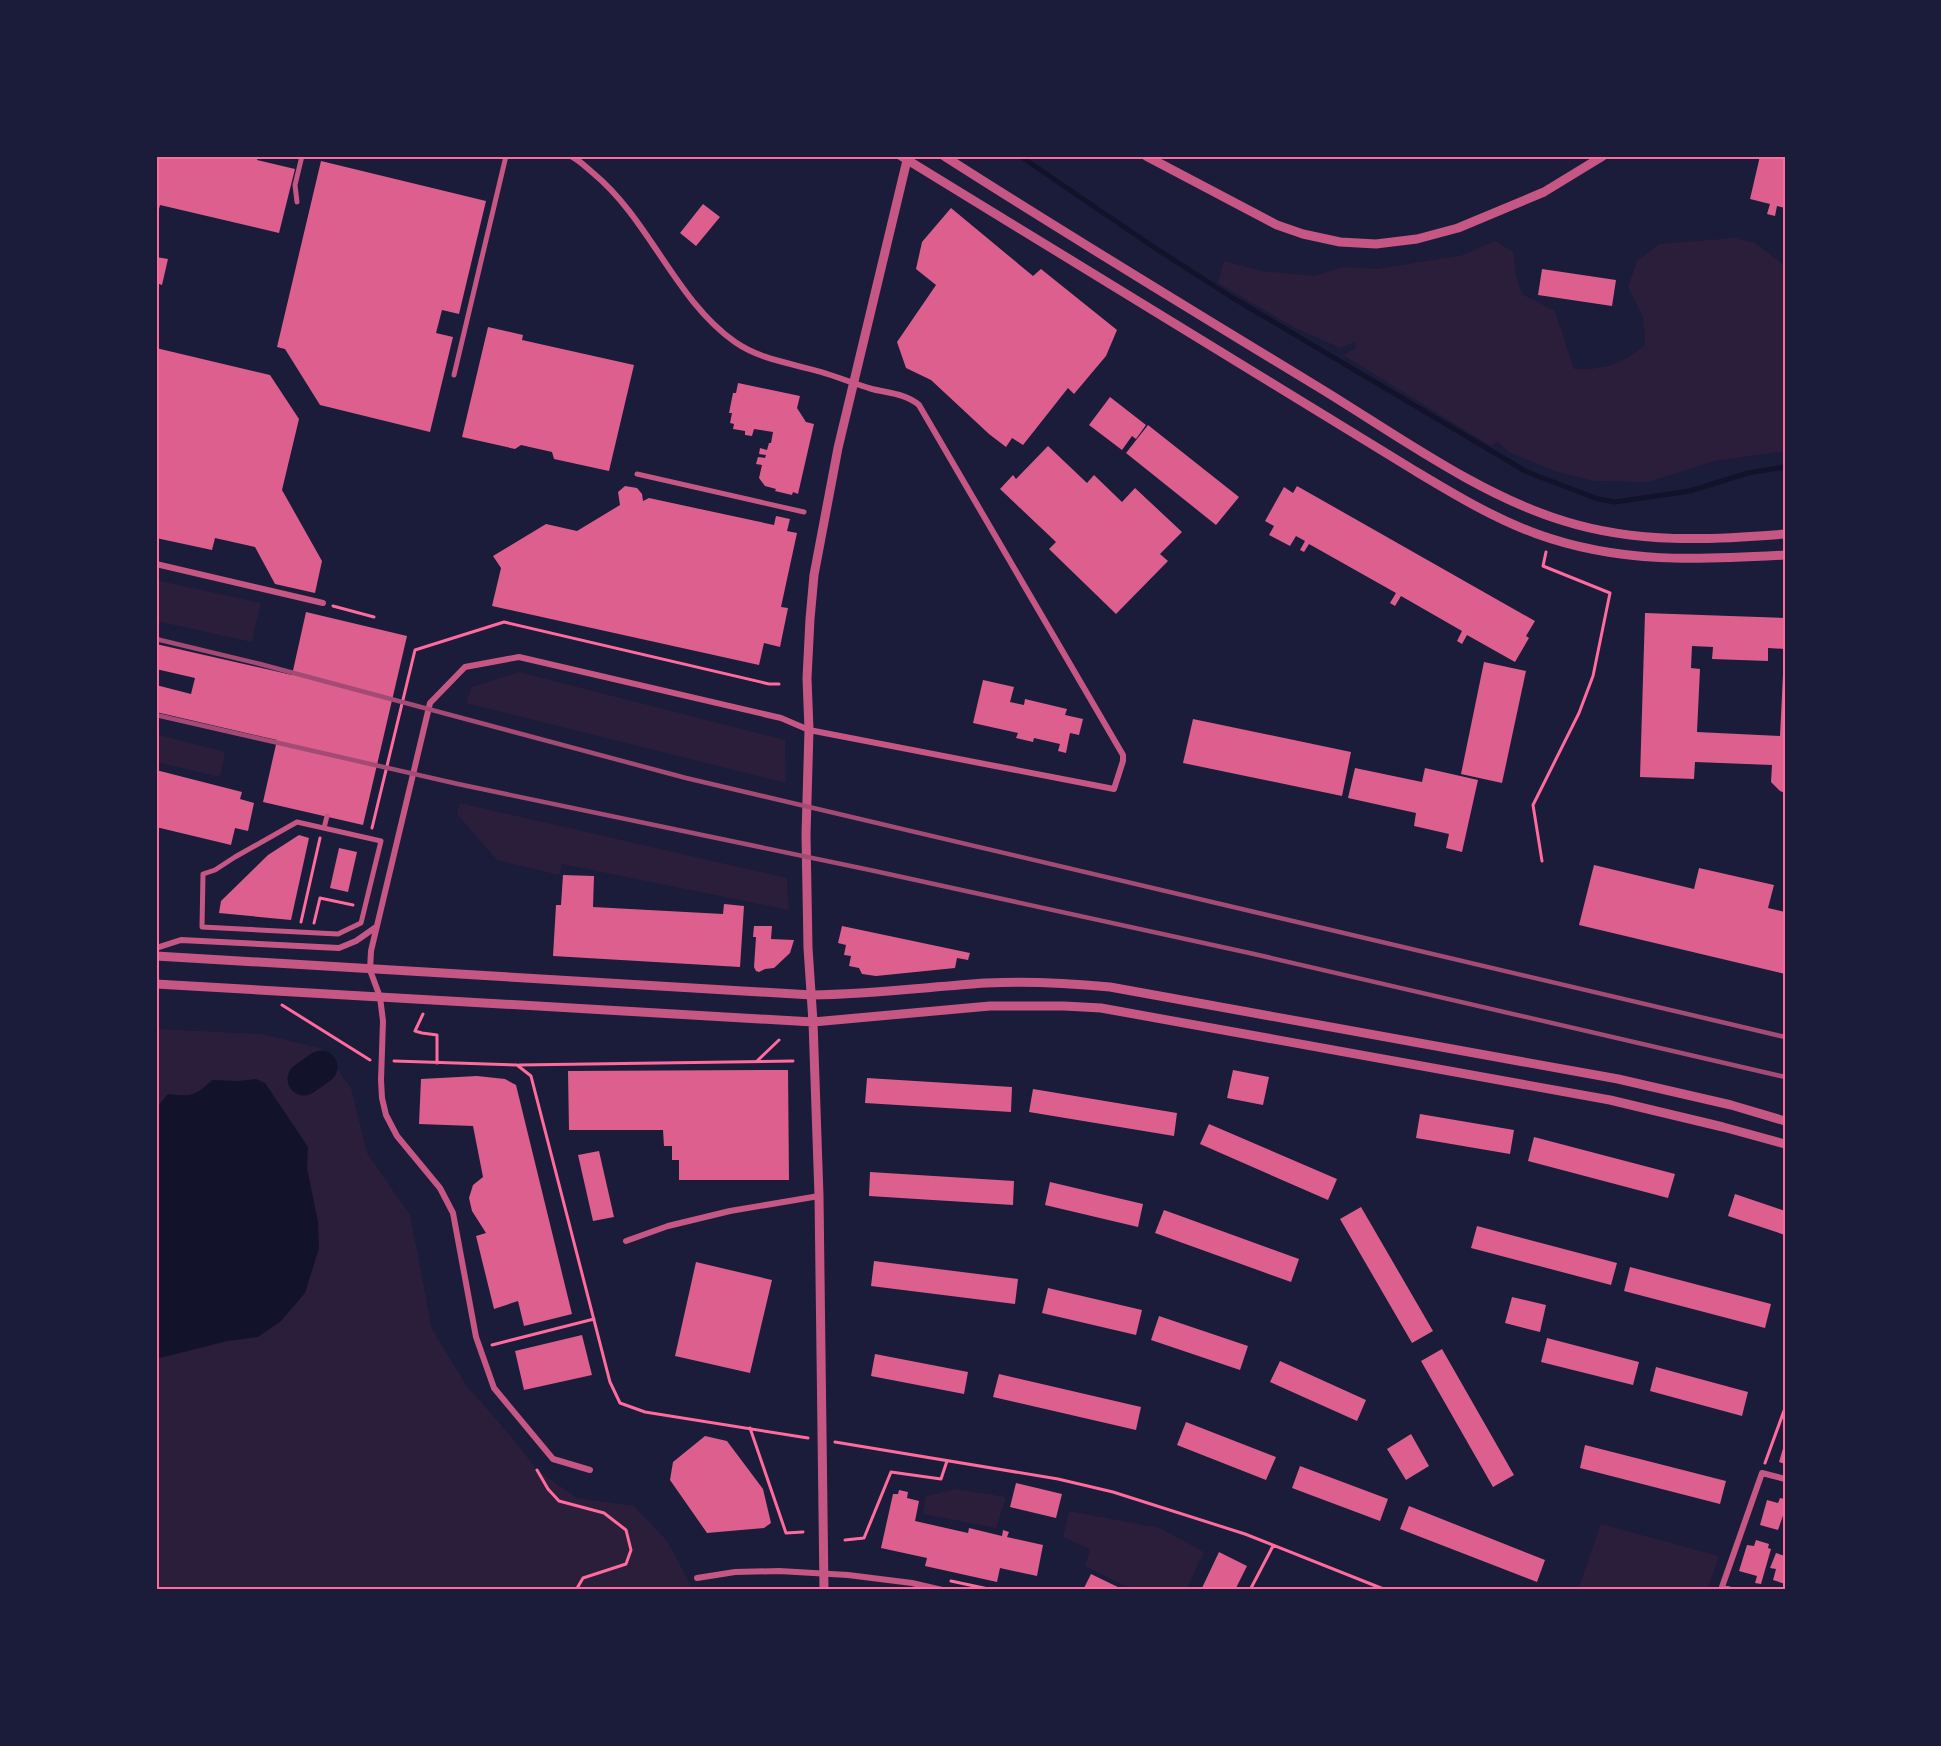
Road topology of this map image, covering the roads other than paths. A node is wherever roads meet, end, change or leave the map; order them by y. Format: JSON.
{"nodes":[{"id":1,"x":302,"y":156,"type":"edge"},
{"id":2,"x":506,"y":156,"type":"edge"},
{"id":3,"x":571,"y":156,"type":"edge"},
{"id":4,"x":901,"y":156,"type":"edge"},
{"id":5,"x":909,"y":156,"type":"edge"},
{"id":6,"x":944,"y":156,"type":"edge"},
{"id":7,"x":1146,"y":156,"type":"edge"},
{"id":8,"x":1603,"y":156,"type":"edge"},
{"id":9,"x":297,"y":202,"type":"dead end"},
{"id":10,"x":454,"y":375,"type":"dead end"},
{"id":11,"x":853,"y":383,"type":"junction"},
{"id":12,"x":637,"y":474,"type":"dead end"},
{"id":13,"x":804,"y":512,"type":"dead end"},
{"id":14,"x":1785,"y":534,"type":"edge"},
{"id":15,"x":1785,"y":555,"type":"edge"},
{"id":16,"x":156,"y":564,"type":"edge"},
{"id":17,"x":323,"y":603,"type":"road end"},
{"id":18,"x":809,"y":730,"type":"junction"},
{"id":19,"x":327,"y":816,"type":"dead end"},
{"id":20,"x":324,"y":828,"type":"junction"},
{"id":21,"x":376,"y":927,"type":"junction"},
{"id":22,"x":156,"y":948,"type":"edge"},
{"id":23,"x":156,"y":956,"type":"edge"},
{"id":24,"x":370,"y":970,"type":"junction"},
{"id":25,"x":156,"y":984,"type":"edge"},
{"id":26,"x":812,"y":995,"type":"junction"},
{"id":27,"x":380,"y":997,"type":"junction"},
{"id":28,"x":813,"y":1022,"type":"junction"},
{"id":29,"x":1785,"y":1121,"type":"edge"},
{"id":30,"x":1785,"y":1144,"type":"edge"},
{"id":31,"x":819,"y":1196,"type":"junction"},
{"id":32,"x":626,"y":1241,"type":"dead end"},
{"id":33,"x":590,"y":1470,"type":"dead end"},
{"id":34,"x":1785,"y":1479,"type":"edge"},
{"id":35,"x":824,"y":1574,"type":"junction"},
{"id":36,"x":697,"y":1578,"type":"dead end"},
{"id":37,"x":824,"y":1590,"type":"edge"},
{"id":38,"x":942,"y":1590,"type":"edge"},
{"id":39,"x":1731,"y":1590,"type":"edge"}],
"edges":[{"from":1,"to":9,"type":"street"},
{"from":2,"to":10,"type":"street"},
{"from":3,"to":11,"type":"street"},
{"from":4,"to":15,"type":"street"},
{"from":5,"to":11,"type":"street"},
{"from":6,"to":14,"type":"street"},
{"from":7,"to":8,"type":"street"},
{"from":11,"to":18,"type":"street"},
{"from":11,"to":18,"type":"street"},
{"from":12,"to":13,"type":"street"},
{"from":16,"to":17,"type":"street"},
{"from":18,"to":21,"type":"street"},
{"from":18,"to":26,"type":"street"},
{"from":19,"to":20,"type":"street"},
{"from":20,"to":20,"type":"street"},
{"from":21,"to":22,"type":"street"},
{"from":21,"to":24,"type":"street"},
{"from":23,"to":24,"type":"street"},
{"from":24,"to":26,"type":"street"},
{"from":24,"to":27,"type":"street"},
{"from":25,"to":27,"type":"street"},
{"from":26,"to":28,"type":"street"},
{"from":26,"to":29,"type":"street"},
{"from":27,"to":28,"type":"street"},
{"from":27,"to":33,"type":"street"},
{"from":28,"to":30,"type":"street"},
{"from":28,"to":31,"type":"street"},
{"from":31,"to":32,"type":"street"},
{"from":31,"to":35,"type":"street"},
{"from":34,"to":39,"type":"street"},
{"from":35,"to":36,"type":"street"},
{"from":35,"to":37,"type":"street"},
{"from":35,"to":38,"type":"street"}]}
